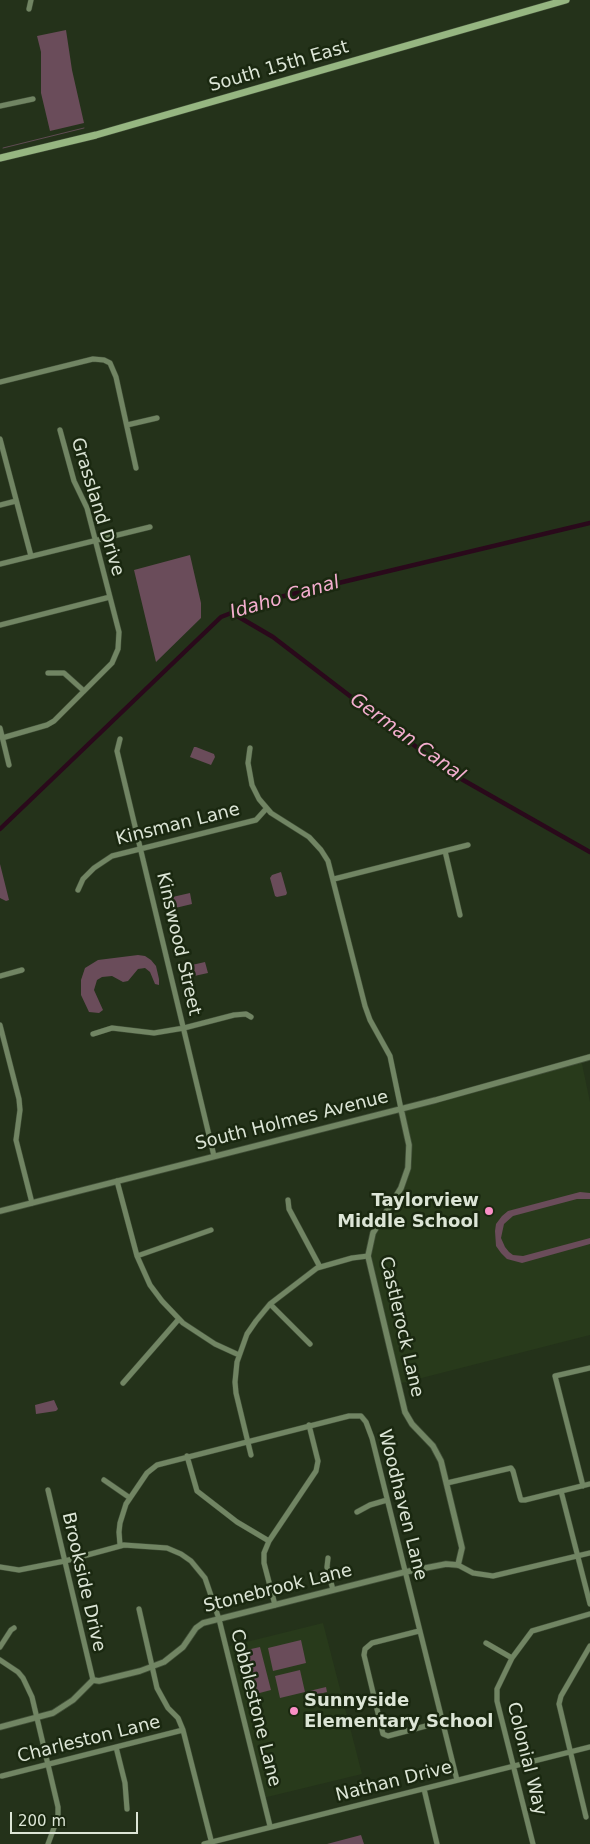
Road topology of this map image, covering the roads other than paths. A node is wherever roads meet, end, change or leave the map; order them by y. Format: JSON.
{"nodes":[{"id":1,"x":31,"y":0,"type":"edge"},
{"id":2,"x":566,"y":0,"type":"edge"},
{"id":3,"x":29,"y":9,"type":"dead end"},
{"id":4,"x":33,"y":98,"type":"dead end"},
{"id":5,"x":0,"y":106,"type":"edge"},
{"id":6,"x":0,"y":158,"type":"edge"},
{"id":7,"x":0,"y":382,"type":"edge"},
{"id":8,"x":157,"y":418,"type":"dead end"},
{"id":9,"x":127,"y":425,"type":"junction"},
{"id":10,"x":60,"y":430,"type":"dead end"},
{"id":11,"x":0,"y":441,"type":"edge"},
{"id":12,"x":136,"y":468,"type":"dead end"},
{"id":13,"x":16,"y":501,"type":"junction"},
{"id":14,"x":0,"y":505,"type":"edge"},
{"id":15,"x":150,"y":527,"type":"dead end"},
{"id":16,"x":95,"y":540,"type":"junction"},
{"id":17,"x":31,"y":556,"type":"junction"},
{"id":18,"x":0,"y":564,"type":"edge"},
{"id":19,"x":110,"y":597,"type":"junction"},
{"id":20,"x":0,"y":625,"type":"edge"},
{"id":21,"x":48,"y":673,"type":"dead end"},
{"id":22,"x":84,"y":692,"type":"junction"},
{"id":23,"x":0,"y":728,"type":"edge"},
{"id":24,"x":2,"y":738,"type":"junction"},
{"id":25,"x":120,"y":739,"type":"dead end"},
{"id":26,"x":250,"y":748,"type":"dead end"},
{"id":27,"x":9,"y":765,"type":"dead end"},
{"id":28,"x":266,"y":809,"type":"junction"},
{"id":29,"x":468,"y":845,"type":"dead end"},
{"id":30,"x":140,"y":848,"type":"junction"},
{"id":31,"x":445,"y":851,"type":"junction"},
{"id":32,"x":334,"y":879,"type":"junction"},
{"id":33,"x":78,"y":890,"type":"dead end"},
{"id":34,"x":460,"y":915,"type":"dead end"},
{"id":35,"x":22,"y":970,"type":"dead end"},
{"id":36,"x":0,"y":976,"type":"edge"},
{"id":37,"x":251,"y":1017,"type":"dead end"},
{"id":38,"x":0,"y":1025,"type":"edge"},
{"id":39,"x":184,"y":1028,"type":"junction"},
{"id":40,"x":94,"y":1034,"type":"dead end"},
{"id":41,"x":590,"y":1057,"type":"edge"},
{"id":42,"x":401,"y":1109,"type":"junction"},
{"id":43,"x":214,"y":1156,"type":"junction"},
{"id":44,"x":117,"y":1181,"type":"junction"},
{"id":45,"x":288,"y":1200,"type":"dead end"},
{"id":46,"x":32,"y":1203,"type":"junction"},
{"id":47,"x":0,"y":1211,"type":"edge"},
{"id":48,"x":211,"y":1230,"type":"dead end"},
{"id":49,"x":137,"y":1256,"type":"junction"},
{"id":50,"x":368,"y":1256,"type":"junction"},
{"id":51,"x":320,"y":1267,"type":"junction"},
{"id":52,"x":270,"y":1304,"type":"junction"},
{"id":53,"x":178,"y":1320,"type":"junction"},
{"id":54,"x":310,"y":1344,"type":"dead end"},
{"id":55,"x":239,"y":1355,"type":"junction"},
{"id":56,"x":590,"y":1368,"type":"edge"},
{"id":57,"x":122,"y":1383,"type":"dead end"},
{"id":58,"x":309,"y":1425,"type":"junction"},
{"id":59,"x":248,"y":1441,"type":"junction"},
{"id":60,"x":251,"y":1454,"type":"dead end"},
{"id":61,"x":187,"y":1456,"type":"junction"},
{"id":62,"x":104,"y":1480,"type":"dead end"},
{"id":63,"x":447,"y":1483,"type":"junction"},
{"id":64,"x":590,"y":1484,"type":"edge"},
{"id":65,"x":583,"y":1486,"type":"junction"},
{"id":66,"x":48,"y":1490,"type":"dead end"},
{"id":67,"x":561,"y":1491,"type":"junction"},
{"id":68,"x":130,"y":1498,"type":"junction"},
{"id":69,"x":387,"y":1500,"type":"junction"},
{"id":70,"x":357,"y":1512,"type":"dead end"},
{"id":71,"x":269,"y":1541,"type":"junction"},
{"id":72,"x":120,"y":1545,"type":"junction"},
{"id":73,"x":590,"y":1552,"type":"edge"},
{"id":74,"x":578,"y":1556,"type":"junction"},
{"id":75,"x":328,"y":1558,"type":"dead end"},
{"id":76,"x":65,"y":1561,"type":"junction"},
{"id":77,"x":458,"y":1565,"type":"junction"},
{"id":78,"x":0,"y":1567,"type":"edge"},
{"id":79,"x":406,"y":1572,"type":"junction"},
{"id":80,"x":333,"y":1590,"type":"junction"},
{"id":81,"x":275,"y":1604,"type":"junction"},
{"id":82,"x":590,"y":1604,"type":"edge"},
{"id":83,"x":139,"y":1609,"type":"dead end"},
{"id":84,"x":590,"y":1614,"type":"edge"},
{"id":85,"x":219,"y":1619,"type":"junction"},
{"id":86,"x":14,"y":1628,"type":"dead end"},
{"id":87,"x":419,"y":1631,"type":"junction"},
{"id":88,"x":486,"y":1644,"type":"dead end"},
{"id":89,"x":590,"y":1646,"type":"edge"},
{"id":90,"x":0,"y":1647,"type":"edge"},
{"id":91,"x":512,"y":1658,"type":"junction"},
{"id":92,"x":0,"y":1660,"type":"edge"},
{"id":93,"x":152,"y":1667,"type":"junction"},
{"id":94,"x":93,"y":1680,"type":"junction"},
{"id":95,"x":36,"y":1718,"type":"junction"},
{"id":96,"x":441,"y":1722,"type":"junction"},
{"id":97,"x":0,"y":1727,"type":"edge"},
{"id":98,"x":183,"y":1730,"type":"junction"},
{"id":99,"x":116,"y":1747,"type":"junction"},
{"id":100,"x":590,"y":1747,"type":"edge"},
{"id":101,"x":570,"y":1752,"type":"junction"},
{"id":102,"x":48,"y":1764,"type":"junction"},
{"id":103,"x":513,"y":1767,"type":"junction"},
{"id":104,"x":2,"y":1776,"type":"dead end"},
{"id":105,"x":457,"y":1780,"type":"junction"},
{"id":106,"x":424,"y":1789,"type":"junction"},
{"id":107,"x":127,"y":1809,"type":"dead end"},
{"id":108,"x":586,"y":1817,"type":"dead end"},
{"id":109,"x":270,"y":1826,"type":"junction"},
{"id":110,"x":212,"y":1843,"type":"edge"},
{"id":111,"x":48,"y":1844,"type":"edge"},
{"id":112,"x":204,"y":1844,"type":"edge"},
{"id":113,"x":437,"y":1844,"type":"edge"},
{"id":114,"x":533,"y":1844,"type":"edge"}],
"edges":[{"from":1,"to":3,"type":"street"},
{"from":2,"to":6,"type":"main road","name":"South 15th East"},
{"from":4,"to":5,"type":"street"},
{"from":7,"to":9,"type":"street"},
{"from":8,"to":9,"type":"street"},
{"from":9,"to":12,"type":"street"},
{"from":10,"to":16,"type":"street","name":"Grassland Drive"},
{"from":11,"to":13,"type":"street"},
{"from":13,"to":14,"type":"street"},
{"from":13,"to":17,"type":"street"},
{"from":15,"to":16,"type":"street"},
{"from":16,"to":17,"type":"street"},
{"from":16,"to":19,"type":"street","name":"Grassland Drive"},
{"from":17,"to":18,"type":"street"},
{"from":19,"to":20,"type":"street"},
{"from":19,"to":22,"type":"street","name":"Grassland Drive"},
{"from":21,"to":22,"type":"street"},
{"from":22,"to":24,"type":"street","name":"Grassland Drive"},
{"from":23,"to":24,"type":"street"},
{"from":24,"to":27,"type":"street"},
{"from":25,"to":30,"type":"street","name":"Kinswood Street"},
{"from":26,"to":28,"type":"street","name":"Castlerock Lane"},
{"from":28,"to":30,"type":"street","name":"Kinsman Lane"},
{"from":28,"to":32,"type":"street","name":"Castlerock Lane"},
{"from":29,"to":31,"type":"street"},
{"from":30,"to":33,"type":"street","name":"Kinsman Lane"},
{"from":30,"to":39,"type":"street","name":"Kinswood Street"},
{"from":31,"to":32,"type":"street"},
{"from":31,"to":34,"type":"street"},
{"from":32,"to":42,"type":"street","name":"Castlerock Lane"},
{"from":35,"to":36,"type":"street"},
{"from":37,"to":39,"type":"street"},
{"from":38,"to":46,"type":"street"},
{"from":39,"to":40,"type":"street"},
{"from":39,"to":43,"type":"street","name":"Kinswood Street"},
{"from":41,"to":42,"type":"street","name":"South Holmes Avenue"},
{"from":42,"to":43,"type":"street","name":"South Holmes Avenue"},
{"from":42,"to":50,"type":"street","name":"Castlerock Lane"},
{"from":43,"to":44,"type":"street","name":"South Holmes Avenue"},
{"from":44,"to":46,"type":"street","name":"South Holmes Avenue"},
{"from":44,"to":49,"type":"street"},
{"from":45,"to":51,"type":"street"},
{"from":46,"to":47,"type":"street","name":"South Holmes Avenue"},
{"from":48,"to":49,"type":"street"},
{"from":49,"to":53,"type":"street"},
{"from":50,"to":51,"type":"street"},
{"from":50,"to":63,"type":"street","name":"Castlerock Lane"},
{"from":51,"to":52,"type":"street"},
{"from":52,"to":54,"type":"street"},
{"from":52,"to":55,"type":"street"},
{"from":53,"to":55,"type":"street"},
{"from":53,"to":57,"type":"street"},
{"from":55,"to":59,"type":"street"},
{"from":56,"to":65,"type":"street"},
{"from":58,"to":59,"type":"street","name":"Woodhaven Lane"},
{"from":58,"to":69,"type":"street","name":"Woodhaven Lane"},
{"from":58,"to":71,"type":"street"},
{"from":59,"to":60,"type":"street"},
{"from":59,"to":61,"type":"street","name":"Woodhaven Lane"},
{"from":61,"to":68,"type":"street","name":"Woodhaven Lane"},
{"from":61,"to":71,"type":"street"},
{"from":62,"to":68,"type":"street"},
{"from":63,"to":67,"type":"street"},
{"from":63,"to":77,"type":"street","name":"Castlerock Lane"},
{"from":64,"to":65,"type":"street"},
{"from":65,"to":67,"type":"street"},
{"from":66,"to":76,"type":"street","name":"Brookside Drive"},
{"from":67,"to":74,"type":"street"},
{"from":68,"to":72,"type":"street","name":"Woodhaven Lane"},
{"from":69,"to":70,"type":"street"},
{"from":69,"to":79,"type":"street","name":"Woodhaven Lane"},
{"from":71,"to":81,"type":"street"},
{"from":72,"to":76,"type":"street","name":"Cobblestone Lane"},
{"from":72,"to":85,"type":"street","name":"Cobblestone Lane"},
{"from":73,"to":74,"type":"street","name":"Stonebrook Lane"},
{"from":74,"to":77,"type":"street","name":"Stonebrook Lane"},
{"from":74,"to":82,"type":"street"},
{"from":75,"to":80,"type":"street"},
{"from":76,"to":78,"type":"street","name":"Cobblestone Lane"},
{"from":76,"to":94,"type":"street","name":"Brookside Drive"},
{"from":77,"to":79,"type":"street","name":"Stonebrook Lane"},
{"from":79,"to":80,"type":"street","name":"Stonebrook Lane"},
{"from":79,"to":87,"type":"street","name":"Woodhaven Lane"},
{"from":80,"to":81,"type":"street","name":"Stonebrook Lane"},
{"from":81,"to":85,"type":"street","name":"Stonebrook Lane"},
{"from":83,"to":93,"type":"street"},
{"from":84,"to":91,"type":"street","name":"Colonial Way"},
{"from":85,"to":93,"type":"street","name":"Stonebrook Lane"},
{"from":85,"to":109,"type":"street","name":"Cobblestone Lane"},
{"from":86,"to":90,"type":"street"},
{"from":87,"to":96,"type":"street","name":"Woodhaven Lane"},
{"from":87,"to":96,"type":"street"},
{"from":88,"to":91,"type":"street"},
{"from":89,"to":101,"type":"street"},
{"from":91,"to":103,"type":"street","name":"Colonial Way"},
{"from":92,"to":95,"type":"street"},
{"from":93,"to":94,"type":"street","name":"Stonebrook Lane"},
{"from":93,"to":98,"type":"street"},
{"from":94,"to":95,"type":"street"},
{"from":95,"to":97,"type":"street"},
{"from":95,"to":102,"type":"street"},
{"from":96,"to":105,"type":"street","name":"Woodhaven Lane"},
{"from":98,"to":99,"type":"street","name":"Charleston Lane"},
{"from":98,"to":110,"type":"street"},
{"from":99,"to":102,"type":"street","name":"Charleston Lane"},
{"from":99,"to":107,"type":"street"},
{"from":100,"to":101,"type":"street","name":"Nathan Drive"},
{"from":101,"to":103,"type":"street","name":"Nathan Drive"},
{"from":101,"to":108,"type":"street"},
{"from":102,"to":104,"type":"street","name":"Charleston Lane"},
{"from":102,"to":111,"type":"street"},
{"from":103,"to":105,"type":"street","name":"Nathan Drive"},
{"from":103,"to":114,"type":"street","name":"Colonial Way"},
{"from":105,"to":106,"type":"street","name":"Nathan Drive"},
{"from":106,"to":109,"type":"street","name":"Nathan Drive"},
{"from":106,"to":113,"type":"street"},
{"from":109,"to":110,"type":"street","name":"Nathan Drive"},
{"from":110,"to":112,"type":"street","name":"Nathan Drive"}]}
